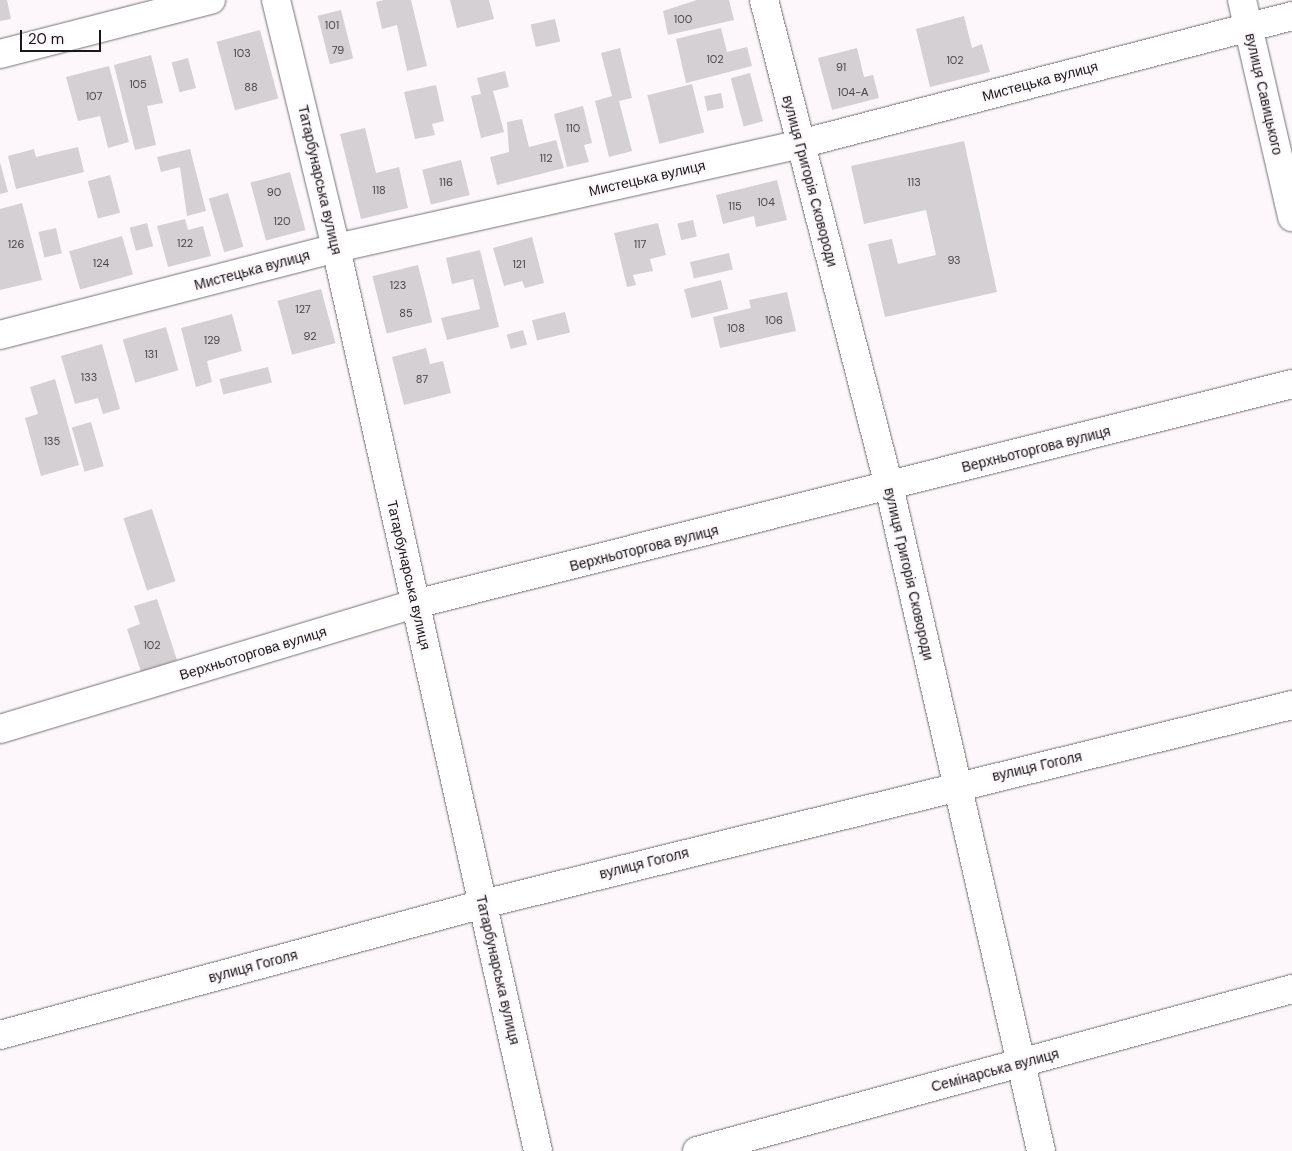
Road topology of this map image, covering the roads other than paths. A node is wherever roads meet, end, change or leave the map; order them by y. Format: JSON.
{"nodes":[{"id":1,"x":210,"y":0,"type":"edge"},
{"id":2,"x":276,"y":0,"type":"edge"},
{"id":3,"x":764,"y":0,"type":"edge"},
{"id":4,"x":1242,"y":0,"type":"edge"},
{"id":5,"x":1292,"y":16,"type":"edge"},
{"id":6,"x":1248,"y":27,"type":"junction"},
{"id":7,"x":0,"y":54,"type":"edge"},
{"id":8,"x":800,"y":144,"type":"junction"},
{"id":9,"x":1292,"y":217,"type":"edge"},
{"id":10,"x":336,"y":248,"type":"junction"},
{"id":11,"x":0,"y":335,"type":"edge"},
{"id":12,"x":1292,"y":384,"type":"edge"},
{"id":13,"x":889,"y":486,"type":"junction"},
{"id":14,"x":415,"y":604,"type":"junction"},
{"id":15,"x":1292,"y":705,"type":"edge"},
{"id":16,"x":0,"y":729,"type":"edge"},
{"id":17,"x":956,"y":785,"type":"junction"},
{"id":18,"x":482,"y":904,"type":"junction"},
{"id":19,"x":1292,"y":989,"type":"edge"},
{"id":20,"x":0,"y":1035,"type":"edge"},
{"id":21,"x":1022,"y":1063,"type":"junction"},
{"id":22,"x":538,"y":1151,"type":"edge"},
{"id":23,"x":697,"y":1151,"type":"edge"},
{"id":24,"x":1042,"y":1151,"type":"edge"}],
"edges":[{"from":1,"to":7,"type":"street"},
{"from":2,"to":10,"type":"street","name":"Татарбунарська вулиця"},
{"from":3,"to":8,"type":"street","name":"вулиця Григорія Сковороди"},
{"from":4,"to":6,"type":"street","name":"вулиця Савицького"},
{"from":5,"to":6,"type":"street","name":"Мистецька вулиця"},
{"from":6,"to":8,"type":"street","name":"Мистецька вулиця"},
{"from":6,"to":9,"type":"street","name":"вулиця Савицького"},
{"from":8,"to":10,"type":"street","name":"Мистецька вулиця"},
{"from":8,"to":13,"type":"street","name":"вулиця Григорія Сковороди"},
{"from":10,"to":11,"type":"street","name":"Мистецька вулиця"},
{"from":10,"to":14,"type":"street","name":"Татарбунарська вулиця"},
{"from":12,"to":13,"type":"street","name":"Верхньоторгова вулиця"},
{"from":13,"to":14,"type":"street","name":"Верхньоторгова вулиця"},
{"from":13,"to":17,"type":"street","name":"вулиця Григорія Сковороди"},
{"from":14,"to":16,"type":"street","name":"Верхньоторгова вулиця"},
{"from":14,"to":18,"type":"street","name":"Татарбунарська вулиця"},
{"from":15,"to":17,"type":"street","name":"вулиця Гоголя"},
{"from":17,"to":18,"type":"street","name":"вулиця Гоголя"},
{"from":17,"to":21,"type":"street","name":"вулиця Григорія Сковороди"},
{"from":18,"to":20,"type":"street","name":"вулиця Гоголя"},
{"from":18,"to":22,"type":"street","name":"Татарбунарська вулиця"},
{"from":19,"to":21,"type":"street","name":"Семінарська вулиця"},
{"from":21,"to":23,"type":"street","name":"Семінарська вулиця"},
{"from":21,"to":24,"type":"street","name":"вулиця Григорія Сковороди"}]}
